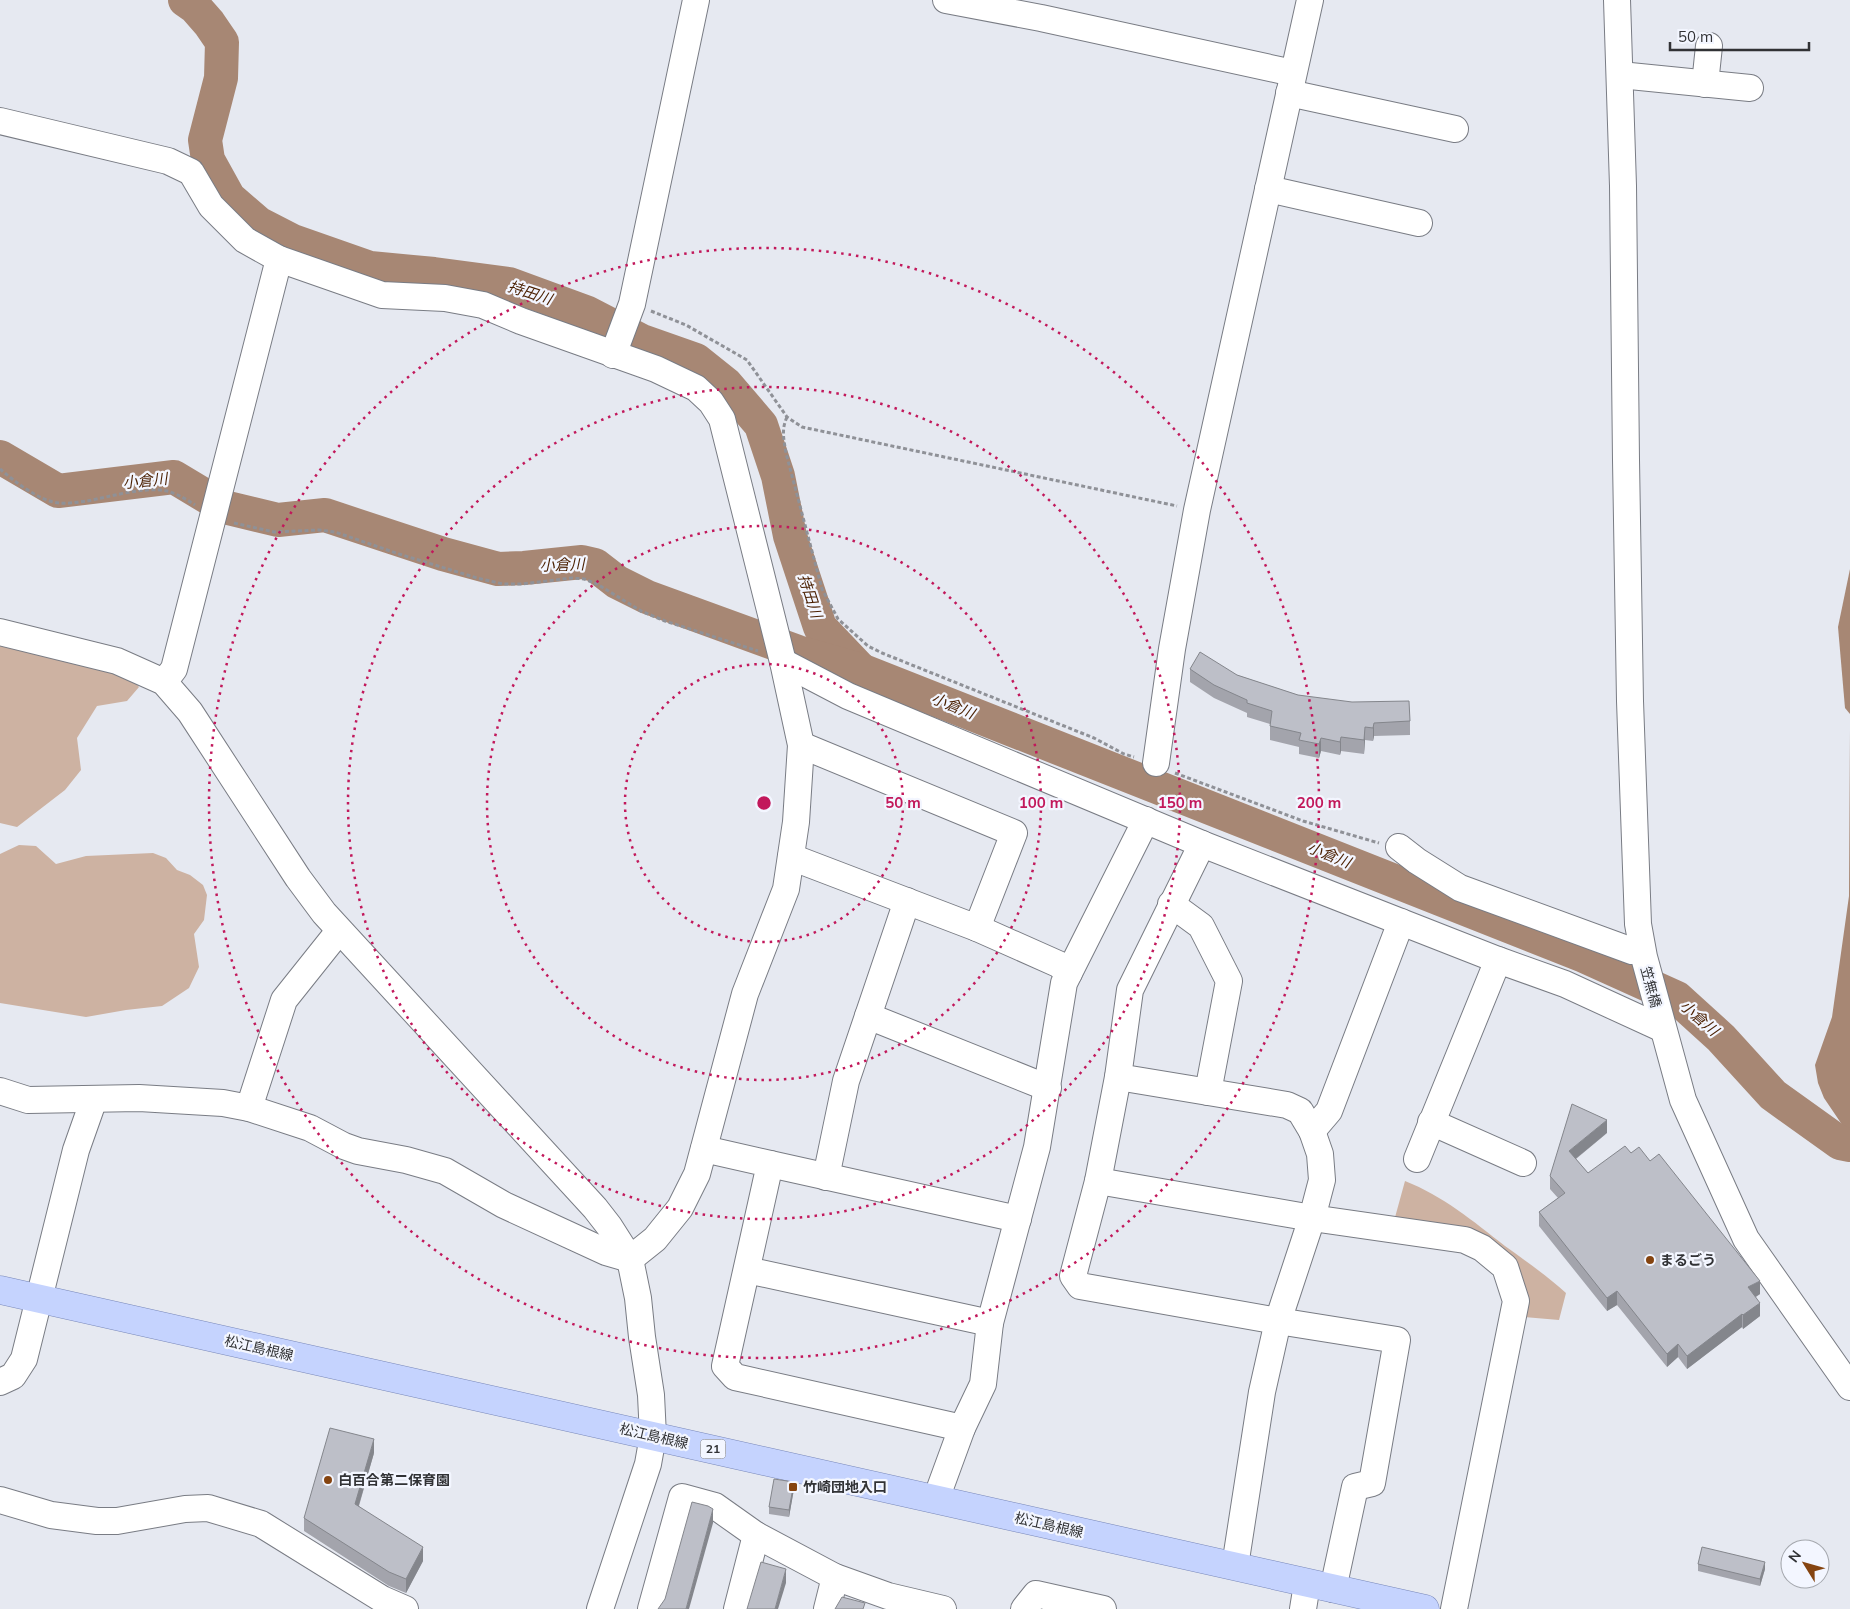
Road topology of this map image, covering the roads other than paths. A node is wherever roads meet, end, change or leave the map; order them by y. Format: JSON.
{"nodes":[{"id":1,"x":696,"y":0,"type":"edge"},
{"id":2,"x":946,"y":0,"type":"edge"},
{"id":3,"x":1310,"y":0,"type":"edge"},
{"id":4,"x":1617,"y":0,"type":"edge"},
{"id":5,"x":1709,"y":46,"type":"dead end"},
{"id":6,"x":1620,"y":75,"type":"junction"},
{"id":7,"x":1291,"y":83,"type":"junction"},
{"id":8,"x":1706,"y":84,"type":"junction"},
{"id":9,"x":1750,"y":88,"type":"dead end"},
{"id":10,"x":0,"y":121,"type":"edge"},
{"id":11,"x":1455,"y":129,"type":"dead end"},
{"id":12,"x":1267,"y":193,"type":"junction"},
{"id":13,"x":1419,"y":223,"type":"dead end"},
{"id":14,"x":279,"y":259,"type":"junction"},
{"id":15,"x":614,"y":351,"type":"junction"},
{"id":16,"x":0,"y":632,"type":"edge"},
{"id":17,"x":783,"y":659,"type":"junction"},
{"id":18,"x":164,"y":682,"type":"junction"},
{"id":19,"x":801,"y":744,"type":"junction"},
{"id":20,"x":1156,"y":763,"type":"road end"},
{"id":21,"x":1146,"y":820,"type":"junction"},
{"id":22,"x":1202,"y":844,"type":"junction"},
{"id":23,"x":1399,"y":847,"type":"road end"},
{"id":24,"x":791,"y":858,"type":"junction"},
{"id":25,"x":907,"y":901,"type":"junction"},
{"id":26,"x":1171,"y":904,"type":"junction"},
{"id":27,"x":1401,"y":922,"type":"junction"},
{"id":28,"x":977,"y":928,"type":"junction"},
{"id":29,"x":339,"y":931,"type":"junction"},
{"id":30,"x":1638,"y":954,"type":"junction"},
{"id":31,"x":1498,"y":960,"type":"junction"},
{"id":32,"x":1068,"y":973,"type":"junction"},
{"id":33,"x":868,"y":1016,"type":"junction"},
{"id":34,"x":1661,"y":1023,"type":"junction"},
{"id":35,"x":1118,"y":1077,"type":"junction"},
{"id":36,"x":1048,"y":1088,"type":"junction"},
{"id":37,"x":0,"y":1091,"type":"edge"},
{"id":38,"x":1208,"y":1092,"type":"junction"},
{"id":39,"x":94,"y":1099,"type":"junction"},
{"id":40,"x":248,"y":1108,"type":"junction"},
{"id":41,"x":1431,"y":1122,"type":"junction"},
{"id":42,"x":1312,"y":1131,"type":"junction"},
{"id":43,"x":704,"y":1149,"type":"junction"},
{"id":44,"x":1417,"y":1159,"type":"dead end"},
{"id":45,"x":1523,"y":1163,"type":"dead end"},
{"id":46,"x":770,"y":1164,"type":"junction"},
{"id":47,"x":826,"y":1176,"type":"junction"},
{"id":48,"x":1098,"y":1180,"type":"junction"},
{"id":49,"x":1312,"y":1218,"type":"junction"},
{"id":50,"x":1018,"y":1219,"type":"junction"},
{"id":51,"x":630,"y":1259,"type":"junction"},
{"id":52,"x":747,"y":1270,"type":"junction"},
{"id":53,"x":0,"y":1290,"type":"edge"},
{"id":54,"x":39,"y":1299,"type":"junction"},
{"id":55,"x":1278,"y":1321,"type":"junction"},
{"id":56,"x":990,"y":1323,"type":"junction"},
{"id":57,"x":0,"y":1382,"type":"edge"},
{"id":58,"x":1850,"y":1387,"type":"edge"},
{"id":59,"x":962,"y":1428,"type":"junction"},
{"id":60,"x":653,"y":1436,"type":"junction"},
{"id":61,"x":0,"y":1500,"type":"edge"},
{"id":62,"x":936,"y":1500,"type":"junction"},
{"id":63,"x":756,"y":1535,"type":"junction"},
{"id":64,"x":1236,"y":1566,"type":"junction"},
{"id":65,"x":835,"y":1577,"type":"junction"},
{"id":66,"x":1314,"y":1594,"type":"edge"},
{"id":67,"x":405,"y":1609,"type":"edge"},
{"id":68,"x":600,"y":1609,"type":"edge"},
{"id":69,"x":651,"y":1609,"type":"edge"},
{"id":70,"x":737,"y":1609,"type":"edge"},
{"id":71,"x":827,"y":1609,"type":"edge"},
{"id":72,"x":943,"y":1609,"type":"edge"},
{"id":73,"x":1024,"y":1609,"type":"edge"},
{"id":74,"x":1103,"y":1609,"type":"edge"},
{"id":75,"x":1425,"y":1609,"type":"edge"},
{"id":76,"x":1454,"y":1609,"type":"edge"}],
"edges":[{"from":1,"to":15,"type":"street"},
{"from":2,"to":7,"type":"street"},
{"from":3,"to":7,"type":"street"},
{"from":4,"to":6,"type":"street","name":"笠無橋"},
{"from":5,"to":8,"type":"street"},
{"from":6,"to":8,"type":"street"},
{"from":6,"to":30,"type":"street","name":"笠無橋"},
{"from":7,"to":11,"type":"street"},
{"from":7,"to":12,"type":"street"},
{"from":8,"to":9,"type":"street"},
{"from":10,"to":14,"type":"street"},
{"from":12,"to":13,"type":"street"},
{"from":12,"to":20,"type":"street"},
{"from":14,"to":15,"type":"street"},
{"from":14,"to":18,"type":"street"},
{"from":15,"to":17,"type":"street"},
{"from":16,"to":18,"type":"street"},
{"from":17,"to":19,"type":"street"},
{"from":17,"to":21,"type":"street"},
{"from":18,"to":29,"type":"street"},
{"from":19,"to":24,"type":"street"},
{"from":19,"to":28,"type":"street"},
{"from":21,"to":22,"type":"street"},
{"from":21,"to":32,"type":"street"},
{"from":22,"to":26,"type":"street"},
{"from":22,"to":27,"type":"street"},
{"from":23,"to":30,"type":"street"},
{"from":24,"to":25,"type":"street"},
{"from":24,"to":43,"type":"street"},
{"from":25,"to":28,"type":"street"},
{"from":25,"to":33,"type":"street"},
{"from":26,"to":35,"type":"street"},
{"from":26,"to":38,"type":"street"},
{"from":27,"to":31,"type":"street"},
{"from":27,"to":42,"type":"street"},
{"from":28,"to":32,"type":"street"},
{"from":29,"to":40,"type":"street"},
{"from":29,"to":51,"type":"street"},
{"from":30,"to":34,"type":"street","name":"笠無橋"},
{"from":31,"to":34,"type":"street"},
{"from":31,"to":41,"type":"street"},
{"from":32,"to":36,"type":"street"},
{"from":33,"to":36,"type":"street"},
{"from":33,"to":47,"type":"street"},
{"from":34,"to":58,"type":"street","name":"笠無橋"},
{"from":35,"to":38,"type":"street"},
{"from":35,"to":48,"type":"street"},
{"from":36,"to":50,"type":"street"},
{"from":37,"to":39,"type":"street"},
{"from":38,"to":42,"type":"street"},
{"from":39,"to":40,"type":"street"},
{"from":39,"to":54,"type":"street"},
{"from":40,"to":51,"type":"street"},
{"from":41,"to":44,"type":"street"},
{"from":41,"to":45,"type":"street"},
{"from":42,"to":49,"type":"street"},
{"from":43,"to":46,"type":"street"},
{"from":43,"to":51,"type":"street"},
{"from":46,"to":47,"type":"street"},
{"from":46,"to":52,"type":"street"},
{"from":47,"to":50,"type":"street"},
{"from":48,"to":49,"type":"street"},
{"from":48,"to":55,"type":"street"},
{"from":49,"to":55,"type":"street"},
{"from":49,"to":76,"type":"street"},
{"from":50,"to":56,"type":"street"},
{"from":51,"to":60,"type":"street"},
{"from":52,"to":56,"type":"street"},
{"from":52,"to":59,"type":"street"},
{"from":53,"to":54,"type":"main road","name":"松江島根線","number":"21"},
{"from":54,"to":57,"type":"street"},
{"from":54,"to":60,"type":"main road","name":"松江島根線","number":"21"},
{"from":55,"to":64,"type":"street"},
{"from":55,"to":66,"type":"street"},
{"from":56,"to":59,"type":"street"},
{"from":59,"to":62,"type":"street"},
{"from":60,"to":62,"type":"main road","name":"松江島根線","number":"21"},
{"from":60,"to":68,"type":"street"},
{"from":61,"to":67,"type":"street"},
{"from":62,"to":64,"type":"main road","name":"松江島根線","number":"21"},
{"from":63,"to":65,"type":"street"},
{"from":63,"to":69,"type":"street"},
{"from":63,"to":70,"type":"street"},
{"from":64,"to":66,"type":"main road","name":"松江島根線","number":"21"},
{"from":65,"to":71,"type":"street"},
{"from":65,"to":72,"type":"street"},
{"from":66,"to":75,"type":"main road","name":"松江島根線","number":"21"},
{"from":73,"to":74,"type":"street"}]}
